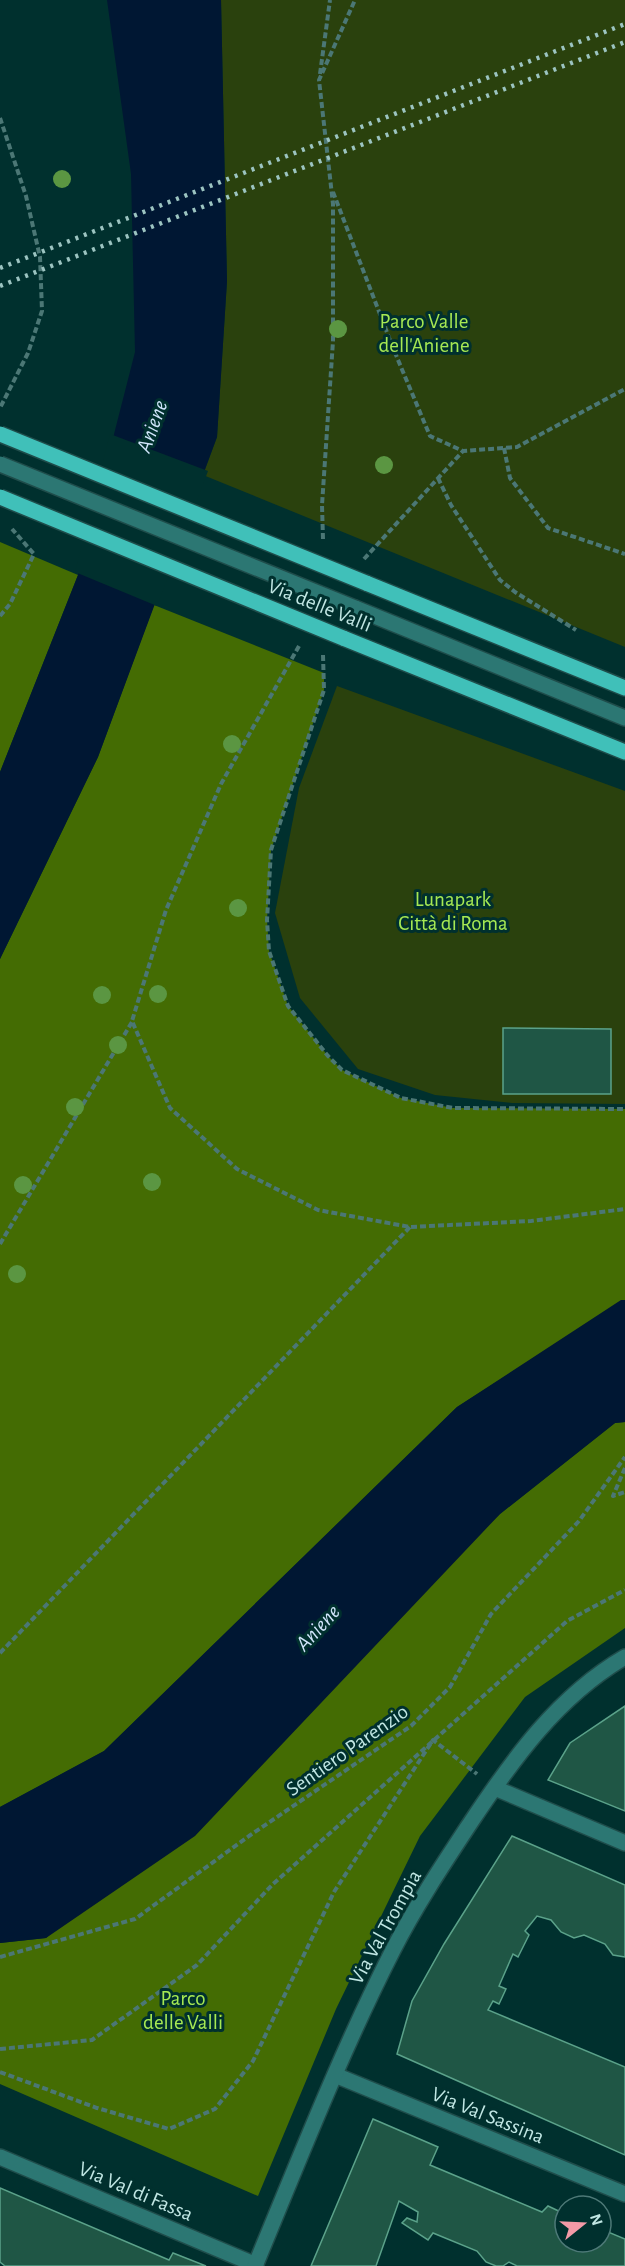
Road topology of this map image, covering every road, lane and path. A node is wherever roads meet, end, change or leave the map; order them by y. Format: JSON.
{"nodes":[{"id":1,"x":330,"y":0,"type":"edge"},
{"id":2,"x":319,"y":80,"type":"dead end"},
{"id":3,"x":0,"y":118,"type":"edge"},
{"id":4,"x":331,"y":185,"type":"dead end"},
{"id":5,"x":625,"y":388,"type":"edge"},
{"id":6,"x":0,"y":408,"type":"edge"},
{"id":7,"x":0,"y":434,"type":"edge"},
{"id":8,"x":504,"y":448,"type":"junction"},
{"id":9,"x":463,"y":451,"type":"junction"},
{"id":10,"x":0,"y":464,"type":"edge"},
{"id":11,"x":438,"y":478,"type":"junction"},
{"id":12,"x":0,"y":497,"type":"edge"},
{"id":13,"x":7,"y":522,"type":"dead end"},
{"id":14,"x":625,"y":554,"type":"edge"},
{"id":15,"x":361,"y":562,"type":"dead end"},
{"id":16,"x":0,"y":616,"type":"edge"},
{"id":17,"x":576,"y":630,"type":"dead end"},
{"id":18,"x":300,"y":644,"type":"dead end"},
{"id":19,"x":625,"y":688,"type":"edge"},
{"id":20,"x":625,"y":718,"type":"edge"},
{"id":21,"x":625,"y":752,"type":"edge"},
{"id":22,"x":132,"y":1021,"type":"junction"},
{"id":23,"x":625,"y":1209,"type":"edge"},
{"id":24,"x":410,"y":1227,"type":"junction"},
{"id":25,"x":0,"y":1244,"type":"edge"},
{"id":26,"x":625,"y":1457,"type":"edge"},
{"id":27,"x":625,"y":1468,"type":"edge"},
{"id":28,"x":625,"y":1492,"type":"edge"},
{"id":29,"x":625,"y":1590,"type":"edge"},
{"id":30,"x":0,"y":1653,"type":"edge"},
{"id":31,"x":625,"y":1657,"type":"edge"},
{"id":32,"x":433,"y":1740,"type":"junction"},
{"id":33,"x":495,"y":1788,"type":"junction"},
{"id":34,"x":625,"y":1843,"type":"edge"},
{"id":35,"x":0,"y":1957,"type":"edge"},
{"id":36,"x":0,"y":2049,"type":"edge"},
{"id":37,"x":0,"y":2072,"type":"edge"},
{"id":38,"x":335,"y":2075,"type":"junction"},
{"id":39,"x":0,"y":2157,"type":"edge"},
{"id":40,"x":625,"y":2194,"type":"edge"},
{"id":41,"x":256,"y":2265,"type":"edge"}],
"edges":[{"from":1,"to":2,"type":"path"},
{"from":3,"to":6,"type":"path"},
{"from":4,"to":9,"type":"path"},
{"from":5,"to":8,"type":"path"},
{"from":7,"to":19,"type":"main road","name":"Via delle Valli","bridge":true},
{"from":8,"to":9,"type":"path"},
{"from":8,"to":14,"type":"path"},
{"from":9,"to":11,"type":"path"},
{"from":10,"to":20,"type":"street","name":"Via delle Valli","bridge":true},
{"from":11,"to":15,"type":"path"},
{"from":11,"to":17,"type":"path"},
{"from":12,"to":21,"type":"main road","name":"Via delle Valli","bridge":true},
{"from":13,"to":16,"type":"path"},
{"from":18,"to":22,"type":"path"},
{"from":22,"to":24,"type":"path"},
{"from":22,"to":25,"type":"path"},
{"from":23,"to":24,"type":"path"},
{"from":24,"to":30,"type":"path"},
{"from":26,"to":35,"type":"path","name":"Sentiero Parenzio"},
{"from":27,"to":28,"type":"path"},
{"from":29,"to":32,"type":"path"},
{"from":31,"to":33,"type":"street","name":"Via Val Trompia"},
{"from":32,"to":33,"type":"path"},
{"from":32,"to":36,"type":"path"},
{"from":32,"to":37,"type":"path"},
{"from":33,"to":34,"type":"street"},
{"from":33,"to":38,"type":"street","name":"Via Val Trompia"},
{"from":38,"to":40,"type":"street","name":"Via Val Sassina"},
{"from":38,"to":41,"type":"street","name":"Via Val Trompia"},
{"from":39,"to":41,"type":"street","name":"Via Val di Fassa"}]}
